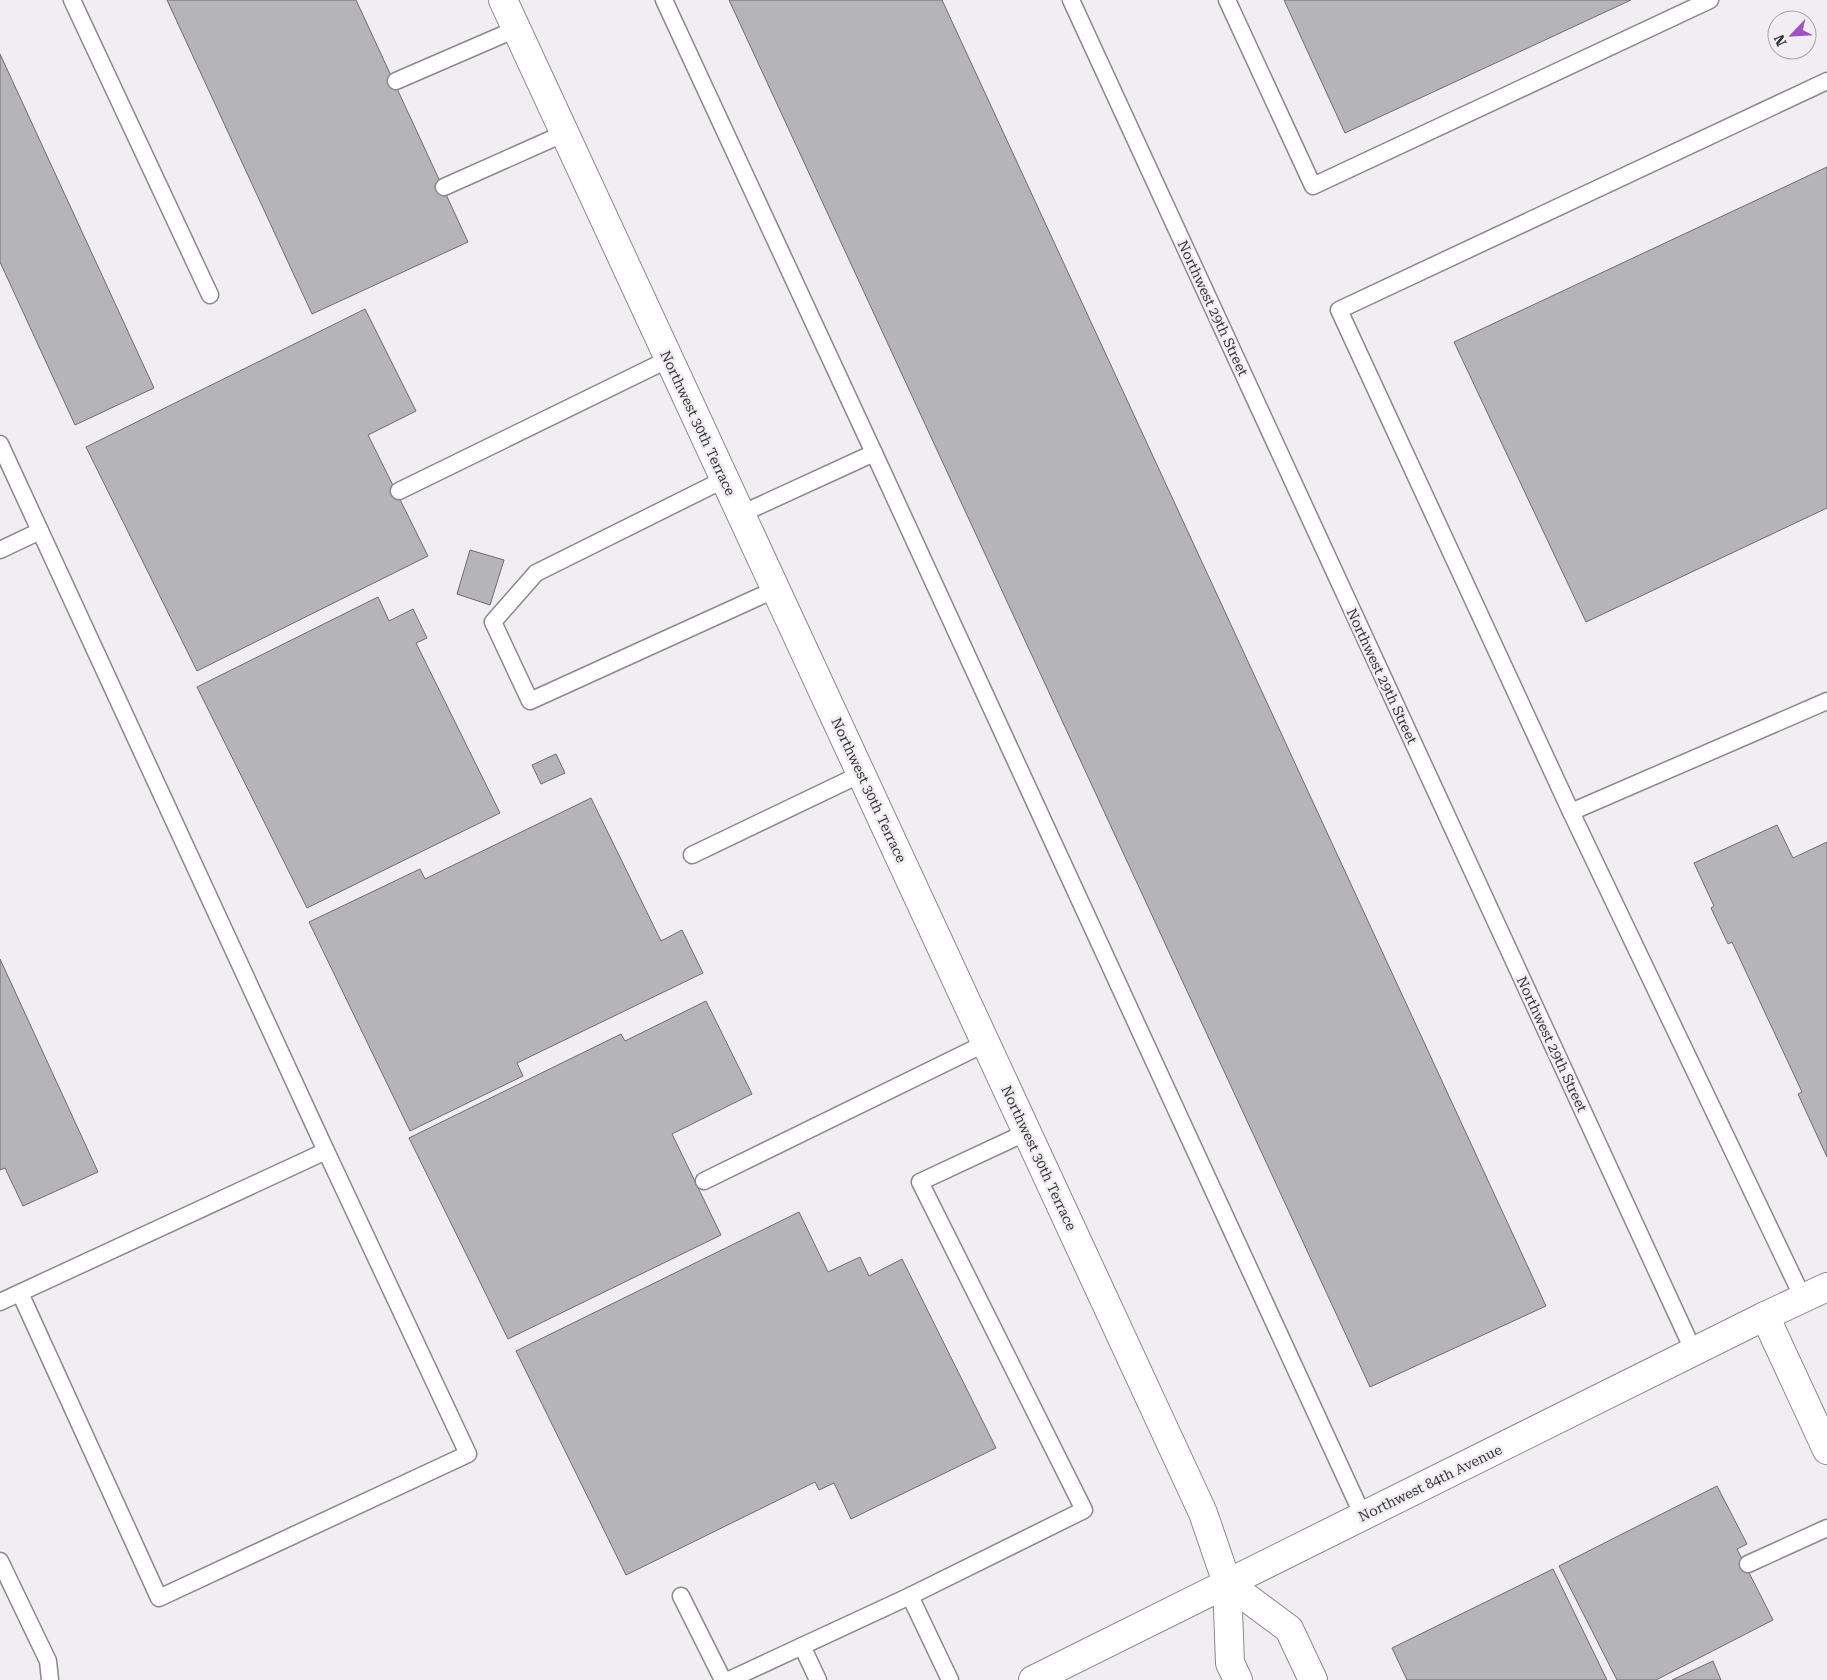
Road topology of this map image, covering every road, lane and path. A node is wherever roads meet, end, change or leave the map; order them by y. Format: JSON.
{"nodes":[{"id":1,"x":72,"y":0,"type":"edge"},
{"id":2,"x":503,"y":0,"type":"edge"},
{"id":3,"x":664,"y":0,"type":"edge"},
{"id":4,"x":1070,"y":0,"type":"edge"},
{"id":5,"x":1227,"y":0,"type":"edge"},
{"id":6,"x":1710,"y":0,"type":"edge"},
{"id":7,"x":516,"y":29,"type":"junction"},
{"id":8,"x":1827,"y":81,"type":"edge"},
{"id":9,"x":396,"y":82,"type":"dead end"},
{"id":10,"x":565,"y":133,"type":"junction"},
{"id":11,"x":444,"y":187,"type":"dead end"},
{"id":12,"x":210,"y":295,"type":"dead end"},
{"id":13,"x":669,"y":359,"type":"junction"},
{"id":14,"x":0,"y":444,"type":"edge"},
{"id":15,"x":874,"y":453,"type":"junction"},
{"id":16,"x":725,"y":479,"type":"junction"},
{"id":17,"x":399,"y":491,"type":"dead end"},
{"id":18,"x":741,"y":514,"type":"junction"},
{"id":19,"x":40,"y":531,"type":"junction"},
{"id":20,"x":0,"y":550,"type":"edge"},
{"id":21,"x":776,"y":589,"type":"junction"},
{"id":22,"x":1827,"y":701,"type":"edge"},
{"id":23,"x":861,"y":774,"type":"junction"},
{"id":24,"x":1571,"y":812,"type":"junction"},
{"id":25,"x":692,"y":856,"type":"dead end"},
{"id":26,"x":986,"y":1043,"type":"junction"},
{"id":27,"x":1027,"y":1132,"type":"junction"},
{"id":28,"x":326,"y":1151,"type":"junction"},
{"id":29,"x":704,"y":1181,"type":"dead end"},
{"id":30,"x":1815,"y":1292,"type":"edge"},
{"id":31,"x":20,"y":1293,"type":"junction"},
{"id":32,"x":0,"y":1302,"type":"edge"},
{"id":33,"x":1765,"y":1316,"type":"junction"},
{"id":34,"x":1694,"y":1352,"type":"junction"},
{"id":35,"x":1827,"y":1450,"type":"edge"},
{"id":36,"x":1363,"y":1516,"type":"junction"},
{"id":37,"x":1827,"y":1528,"type":"edge"},
{"id":38,"x":0,"y":1560,"type":"edge"},
{"id":39,"x":1748,"y":1564,"type":"dead end"},
{"id":40,"x":1227,"y":1583,"type":"junction"},
{"id":41,"x":681,"y":1596,"type":"dead end"},
{"id":42,"x":910,"y":1596,"type":"junction"},
{"id":43,"x":802,"y":1646,"type":"junction"},
{"id":44,"x":50,"y":1680,"type":"edge"},
{"id":45,"x":723,"y":1680,"type":"edge"},
{"id":46,"x":729,"y":1680,"type":"edge"},
{"id":47,"x":818,"y":1680,"type":"edge"},
{"id":48,"x":950,"y":1680,"type":"edge"},
{"id":49,"x":1033,"y":1680,"type":"edge"},
{"id":50,"x":1238,"y":1680,"type":"edge"},
{"id":51,"x":1314,"y":1680,"type":"edge"}],
"edges":[{"from":1,"to":12,"type":"lane"},
{"from":2,"to":7,"type":"street","name":"Northwest 30th Terrace"},
{"from":3,"to":15,"type":"lane"},
{"from":4,"to":34,"type":"lane","name":"Northwest 29th Street"},
{"from":5,"to":6,"type":"lane"},
{"from":7,"to":9,"type":"lane"},
{"from":7,"to":10,"type":"street","name":"Northwest 30th Terrace"},
{"from":8,"to":24,"type":"lane"},
{"from":10,"to":11,"type":"lane"},
{"from":10,"to":13,"type":"street","name":"Northwest 30th Terrace"},
{"from":13,"to":16,"type":"street","name":"Northwest 30th Terrace"},
{"from":13,"to":17,"type":"lane"},
{"from":14,"to":19,"type":"lane"},
{"from":15,"to":18,"type":"lane"},
{"from":15,"to":36,"type":"lane"},
{"from":16,"to":18,"type":"street","name":"Northwest 30th Terrace"},
{"from":16,"to":21,"type":"lane"},
{"from":18,"to":21,"type":"street","name":"Northwest 30th Terrace"},
{"from":19,"to":20,"type":"lane"},
{"from":19,"to":28,"type":"lane"},
{"from":21,"to":23,"type":"street","name":"Northwest 30th Terrace"},
{"from":22,"to":24,"type":"lane"},
{"from":23,"to":25,"type":"lane"},
{"from":23,"to":26,"type":"street","name":"Northwest 30th Terrace"},
{"from":24,"to":30,"type":"lane"},
{"from":26,"to":27,"type":"street","name":"Northwest 30th Terrace"},
{"from":26,"to":29,"type":"lane"},
{"from":27,"to":40,"type":"street","name":"Northwest 30th Terrace"},
{"from":27,"to":42,"type":"lane"},
{"from":28,"to":31,"type":"lane"},
{"from":28,"to":31,"type":"lane"},
{"from":30,"to":33,"type":"street","name":"Northwest 84th Avenue"},
{"from":31,"to":32,"type":"lane"},
{"from":33,"to":34,"type":"street","name":"Northwest 84th Avenue"},
{"from":33,"to":35,"type":"street"},
{"from":34,"to":36,"type":"street","name":"Northwest 84th Avenue"},
{"from":36,"to":40,"type":"street","name":"Northwest 84th Avenue"},
{"from":37,"to":39,"type":"lane"},
{"from":38,"to":44,"type":"lane"},
{"from":40,"to":49,"type":"street","name":"Northwest 84th Avenue"},
{"from":40,"to":50,"type":"street","name":"Northwest 30th Terrace"},
{"from":40,"to":51,"type":"street"},
{"from":41,"to":45,"type":"lane"},
{"from":42,"to":43,"type":"lane"},
{"from":42,"to":48,"type":"lane"},
{"from":43,"to":46,"type":"lane"},
{"from":43,"to":47,"type":"lane"}]}
